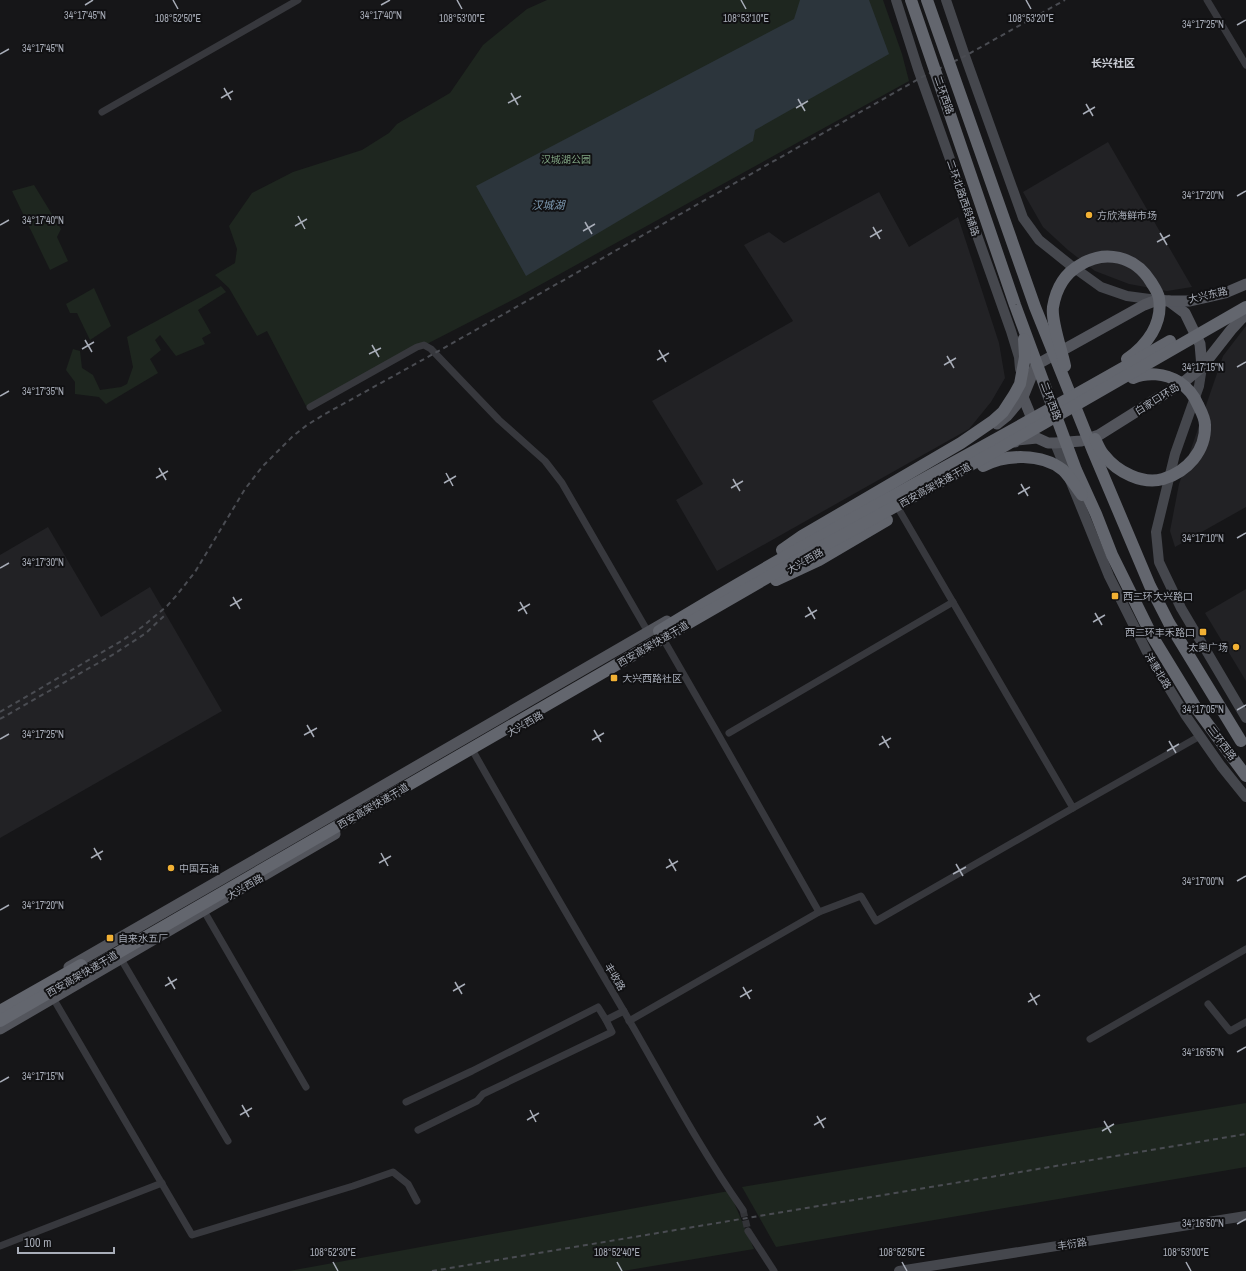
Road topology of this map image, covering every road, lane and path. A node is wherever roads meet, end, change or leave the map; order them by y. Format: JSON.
{"nodes":[{"id":1,"x":298,"y":0,"type":"edge"},
{"id":2,"x":896,"y":0,"type":"edge"},
{"id":3,"x":911,"y":0,"type":"edge"},
{"id":4,"x":927,"y":0,"type":"edge"},
{"id":5,"x":946,"y":0,"type":"edge"},
{"id":6,"x":1207,"y":0,"type":"edge"},
{"id":7,"x":1246,"y":65,"type":"edge"},
{"id":8,"x":102,"y":112,"type":"dead end"},
{"id":9,"x":1246,"y":284,"type":"edge"},
{"id":10,"x":1246,"y":298,"type":"edge"},
{"id":11,"x":1157,"y":300,"type":"junction"},
{"id":12,"x":1169,"y":301,"type":"junction"},
{"id":13,"x":1015,"y":305,"type":"junction"},
{"id":14,"x":1246,"y":307,"type":"edge"},
{"id":15,"x":1246,"y":316,"type":"edge"},
{"id":16,"x":1202,"y":367,"type":"junction"},
{"id":17,"x":1108,"y":378,"type":"junction"},
{"id":18,"x":1102,"y":390,"type":"junction"},
{"id":19,"x":1070,"y":396,"type":"junction"},
{"id":20,"x":1023,"y":397,"type":"junction"},
{"id":21,"x":310,"y":408,"type":"dead end"},
{"id":22,"x":1055,"y":443,"type":"junction"},
{"id":23,"x":898,"y":508,"type":"junction"},
{"id":24,"x":1112,"y":555,"type":"junction"},
{"id":25,"x":716,"y":602,"type":"junction"},
{"id":26,"x":953,"y":602,"type":"junction"},
{"id":27,"x":648,"y":632,"type":"junction"},
{"id":28,"x":665,"y":642,"type":"junction"},
{"id":29,"x":1245,"y":715,"type":"edge"},
{"id":30,"x":729,"y":733,"type":"dead end"},
{"id":31,"x":1200,"y":736,"type":"junction"},
{"id":32,"x":1244,"y":745,"type":"edge"},
{"id":33,"x":474,"y":753,"type":"junction"},
{"id":34,"x":1246,"y":776,"type":"edge"},
{"id":35,"x":1246,"y":797,"type":"edge"},
{"id":36,"x":1073,"y":808,"type":"junction"},
{"id":37,"x":204,"y":911,"type":"junction"},
{"id":38,"x":819,"y":912,"type":"junction"},
{"id":39,"x":1246,"y":949,"type":"edge"},
{"id":40,"x":121,"y":959,"type":"junction"},
{"id":41,"x":53,"y":998,"type":"junction"},
{"id":42,"x":1208,"y":1004,"type":"dead end"},
{"id":43,"x":0,"y":1006,"type":"edge"},
{"id":44,"x":0,"y":1011,"type":"edge"},
{"id":45,"x":624,"y":1011,"type":"junction"},
{"id":46,"x":606,"y":1020,"type":"junction"},
{"id":47,"x":0,"y":1021,"type":"edge"},
{"id":48,"x":629,"y":1021,"type":"junction"},
{"id":49,"x":1246,"y":1022,"type":"edge"},
{"id":50,"x":0,"y":1030,"type":"edge"},
{"id":51,"x":1090,"y":1039,"type":"dead end"},
{"id":52,"x":306,"y":1087,"type":"dead end"},
{"id":53,"x":406,"y":1102,"type":"dead end"},
{"id":54,"x":418,"y":1130,"type":"dead end"},
{"id":55,"x":228,"y":1141,"type":"dead end"},
{"id":56,"x":162,"y":1183,"type":"junction"},
{"id":57,"x":417,"y":1201,"type":"dead end"},
{"id":58,"x":743,"y":1210,"type":"tunnel mouth"},
{"id":59,"x":1246,"y":1216,"type":"edge"},
{"id":60,"x":748,"y":1231,"type":"tunnel mouth"},
{"id":61,"x":0,"y":1246,"type":"edge"},
{"id":62,"x":774,"y":1271,"type":"edge"},
{"id":63,"x":899,"y":1271,"type":"edge"}],
"edges":[{"from":1,"to":8,"type":"street"},
{"from":2,"to":20,"type":"main road","name":"二环北路西段辅路"},
{"from":3,"to":13,"type":"highway","name":"二环西路","bridge":true},
{"from":4,"to":19,"type":"highway","name":"二环西路","bridge":true},
{"from":5,"to":11,"type":"main road"},
{"from":6,"to":7,"type":"street"},
{"from":9,"to":12,"type":"main road","name":"大兴东路"},
{"from":10,"to":17,"type":"highway","name":"西安高架快速干道","bridge":true},
{"from":11,"to":12,"type":"main road"},
{"from":11,"to":20,"type":"main road"},
{"from":12,"to":16,"type":"main road"},
{"from":13,"to":24,"type":"highway","name":"二环西路","bridge":true},
{"from":13,"to":25,"type":"highway","bridge":true},
{"from":14,"to":18,"type":"highway","name":"西安高架快速干道","bridge":true},
{"from":15,"to":16,"type":"main road"},
{"from":16,"to":22,"type":"main road","name":"白家口环岛"},
{"from":16,"to":29,"type":"main road"},
{"from":17,"to":19,"type":"highway","bridge":true},
{"from":17,"to":25,"type":"highway","name":"西安高架快速干道","bridge":true},
{"from":18,"to":19,"type":"highway","bridge":true},
{"from":18,"to":25,"type":"highway","name":"西安高架快速干道","bridge":true},
{"from":19,"to":32,"type":"highway","name":"二环西路","bridge":true},
{"from":20,"to":22,"type":"main road"},
{"from":20,"to":27,"type":"main road","name":"大兴西路"},
{"from":21,"to":27,"type":"street"},
{"from":22,"to":23,"type":"main road","name":"大兴西路"},
{"from":22,"to":31,"type":"main road","name":"沣惠北路"},
{"from":23,"to":26,"type":"street"},
{"from":23,"to":28,"type":"main road","name":"大兴西路"},
{"from":24,"to":25,"type":"highway","bridge":true},
{"from":24,"to":34,"type":"highway","name":"二环西路","bridge":true},
{"from":25,"to":44,"type":"highway","name":"西安高架快速干道","bridge":true},
{"from":25,"to":47,"type":"highway","name":"西安高架快速干道","bridge":true},
{"from":26,"to":30,"type":"street"},
{"from":26,"to":36,"type":"street"},
{"from":27,"to":43,"type":"main road","name":"大兴西路"},
{"from":28,"to":33,"type":"main road","name":"大兴西路"},
{"from":28,"to":38,"type":"street"},
{"from":31,"to":35,"type":"main road","name":"沣惠北路"},
{"from":31,"to":36,"type":"street"},
{"from":33,"to":37,"type":"main road","name":"大兴西路"},
{"from":33,"to":45,"type":"street","name":"丰收路"},
{"from":36,"to":38,"type":"street"},
{"from":37,"to":40,"type":"main road","name":"大兴西路"},
{"from":37,"to":52,"type":"street"},
{"from":38,"to":48,"type":"street"},
{"from":39,"to":51,"type":"street"},
{"from":40,"to":41,"type":"main road","name":"大兴西路"},
{"from":40,"to":55,"type":"street"},
{"from":41,"to":50,"type":"main road","name":"大兴西路"},
{"from":41,"to":56,"type":"street"},
{"from":42,"to":49,"type":"street"},
{"from":45,"to":46,"type":"street"},
{"from":45,"to":48,"type":"street","name":"丰收路"},
{"from":46,"to":53,"type":"street"},
{"from":46,"to":54,"type":"street"},
{"from":48,"to":58,"type":"street","name":"丰收路"},
{"from":56,"to":57,"type":"street"},
{"from":56,"to":61,"type":"street"},
{"from":59,"to":63,"type":"main road","name":"丰衍路"},
{"from":60,"to":62,"type":"street"}]}
